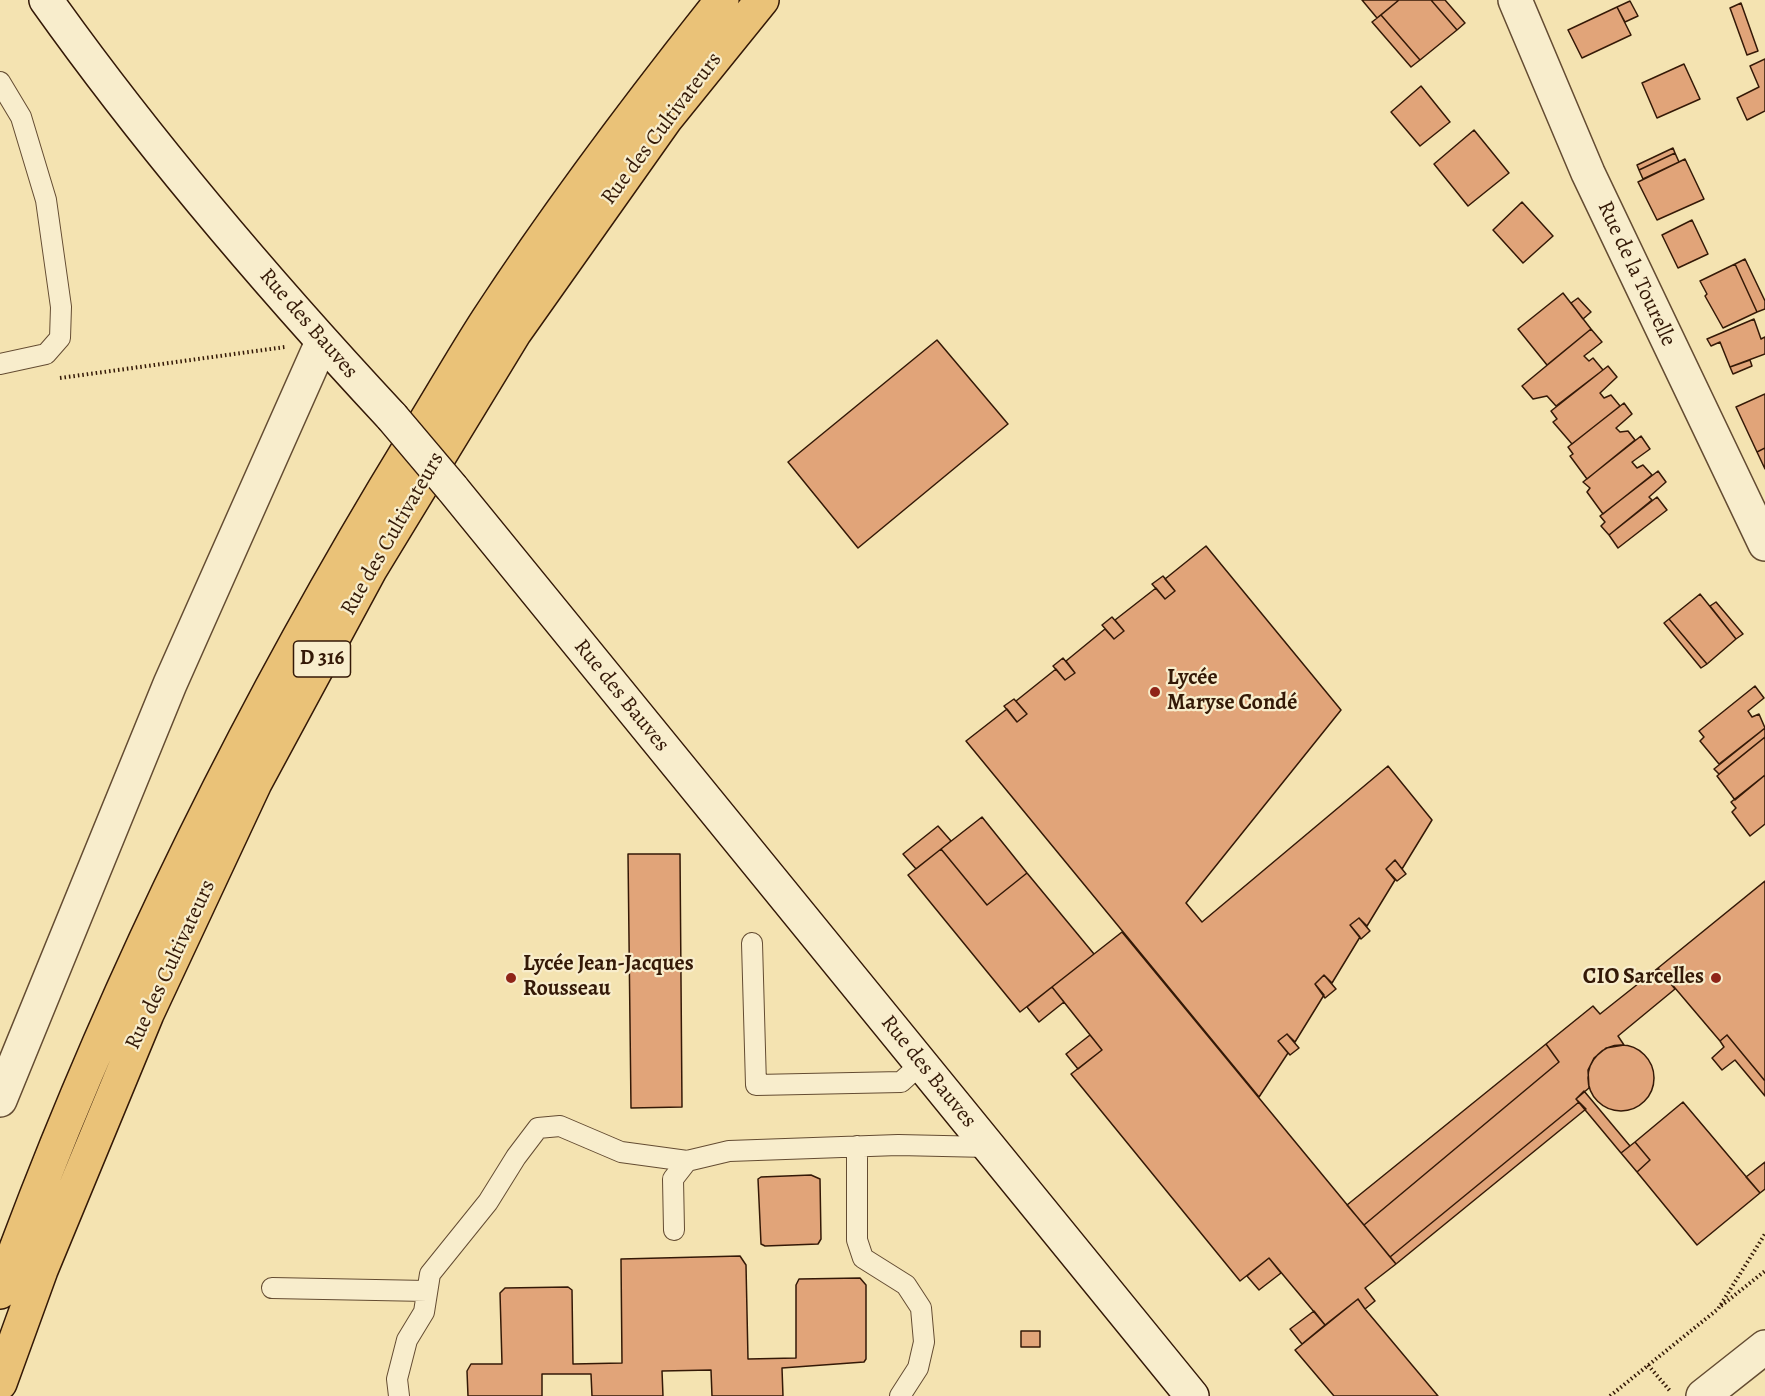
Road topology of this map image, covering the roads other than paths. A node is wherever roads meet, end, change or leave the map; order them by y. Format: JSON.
{"nodes":[{"id":1,"x":46,"y":0,"type":"edge"},
{"id":2,"x":722,"y":0,"type":"edge"},
{"id":3,"x":762,"y":0,"type":"edge"},
{"id":4,"x":1515,"y":0,"type":"edge"},
{"id":5,"x":0,"y":82,"type":"edge"},
{"id":6,"x":322,"y":342,"type":"junction"},
{"id":7,"x":0,"y":364,"type":"edge"},
{"id":8,"x":1765,"y":544,"type":"edge"},
{"id":9,"x":752,"y":943,"type":"dead end"},
{"id":10,"x":921,"y":1064,"type":"junction"},
{"id":11,"x":0,"y":1100,"type":"edge"},
{"id":12,"x":857,"y":1146,"type":"junction"},
{"id":13,"x":988,"y":1147,"type":"junction"},
{"id":14,"x":687,"y":1161,"type":"junction"},
{"id":15,"x":674,"y":1230,"type":"dead end"},
{"id":16,"x":272,"y":1288,"type":"dead end"},
{"id":17,"x":427,"y":1291,"type":"junction"},
{"id":18,"x":0,"y":1292,"type":"edge"},
{"id":19,"x":1765,"y":1347,"type":"edge"},
{"id":20,"x":0,"y":1383,"type":"edge"},
{"id":21,"x":399,"y":1396,"type":"edge"},
{"id":22,"x":900,"y":1396,"type":"edge"},
{"id":23,"x":1192,"y":1396,"type":"edge"},
{"id":24,"x":1702,"y":1396,"type":"edge"}],
"edges":[{"from":1,"to":6,"type":"street","name":"Rue des Bauves"},
{"from":2,"to":18,"type":"main road","name":"Rue des Cultivateurs","number":"D 316"},
{"from":3,"to":20,"type":"main road","name":"Rue des Cultivateurs","number":"D 316"},
{"from":4,"to":8,"type":"street","name":"Rue de la Tourelle"},
{"from":5,"to":7,"type":"lane"},
{"from":6,"to":10,"type":"street","name":"Rue des Bauves","bridge":true},
{"from":6,"to":11,"type":"street"},
{"from":9,"to":10,"type":"lane"},
{"from":10,"to":13,"type":"street","name":"Rue des Bauves"},
{"from":12,"to":13,"type":"lane"},
{"from":12,"to":14,"type":"lane"},
{"from":12,"to":22,"type":"lane"},
{"from":13,"to":23,"type":"street","name":"Rue des Bauves"},
{"from":14,"to":15,"type":"lane"},
{"from":14,"to":17,"type":"lane"},
{"from":16,"to":17,"type":"lane"},
{"from":17,"to":21,"type":"lane"},
{"from":19,"to":24,"type":"street"}]}
